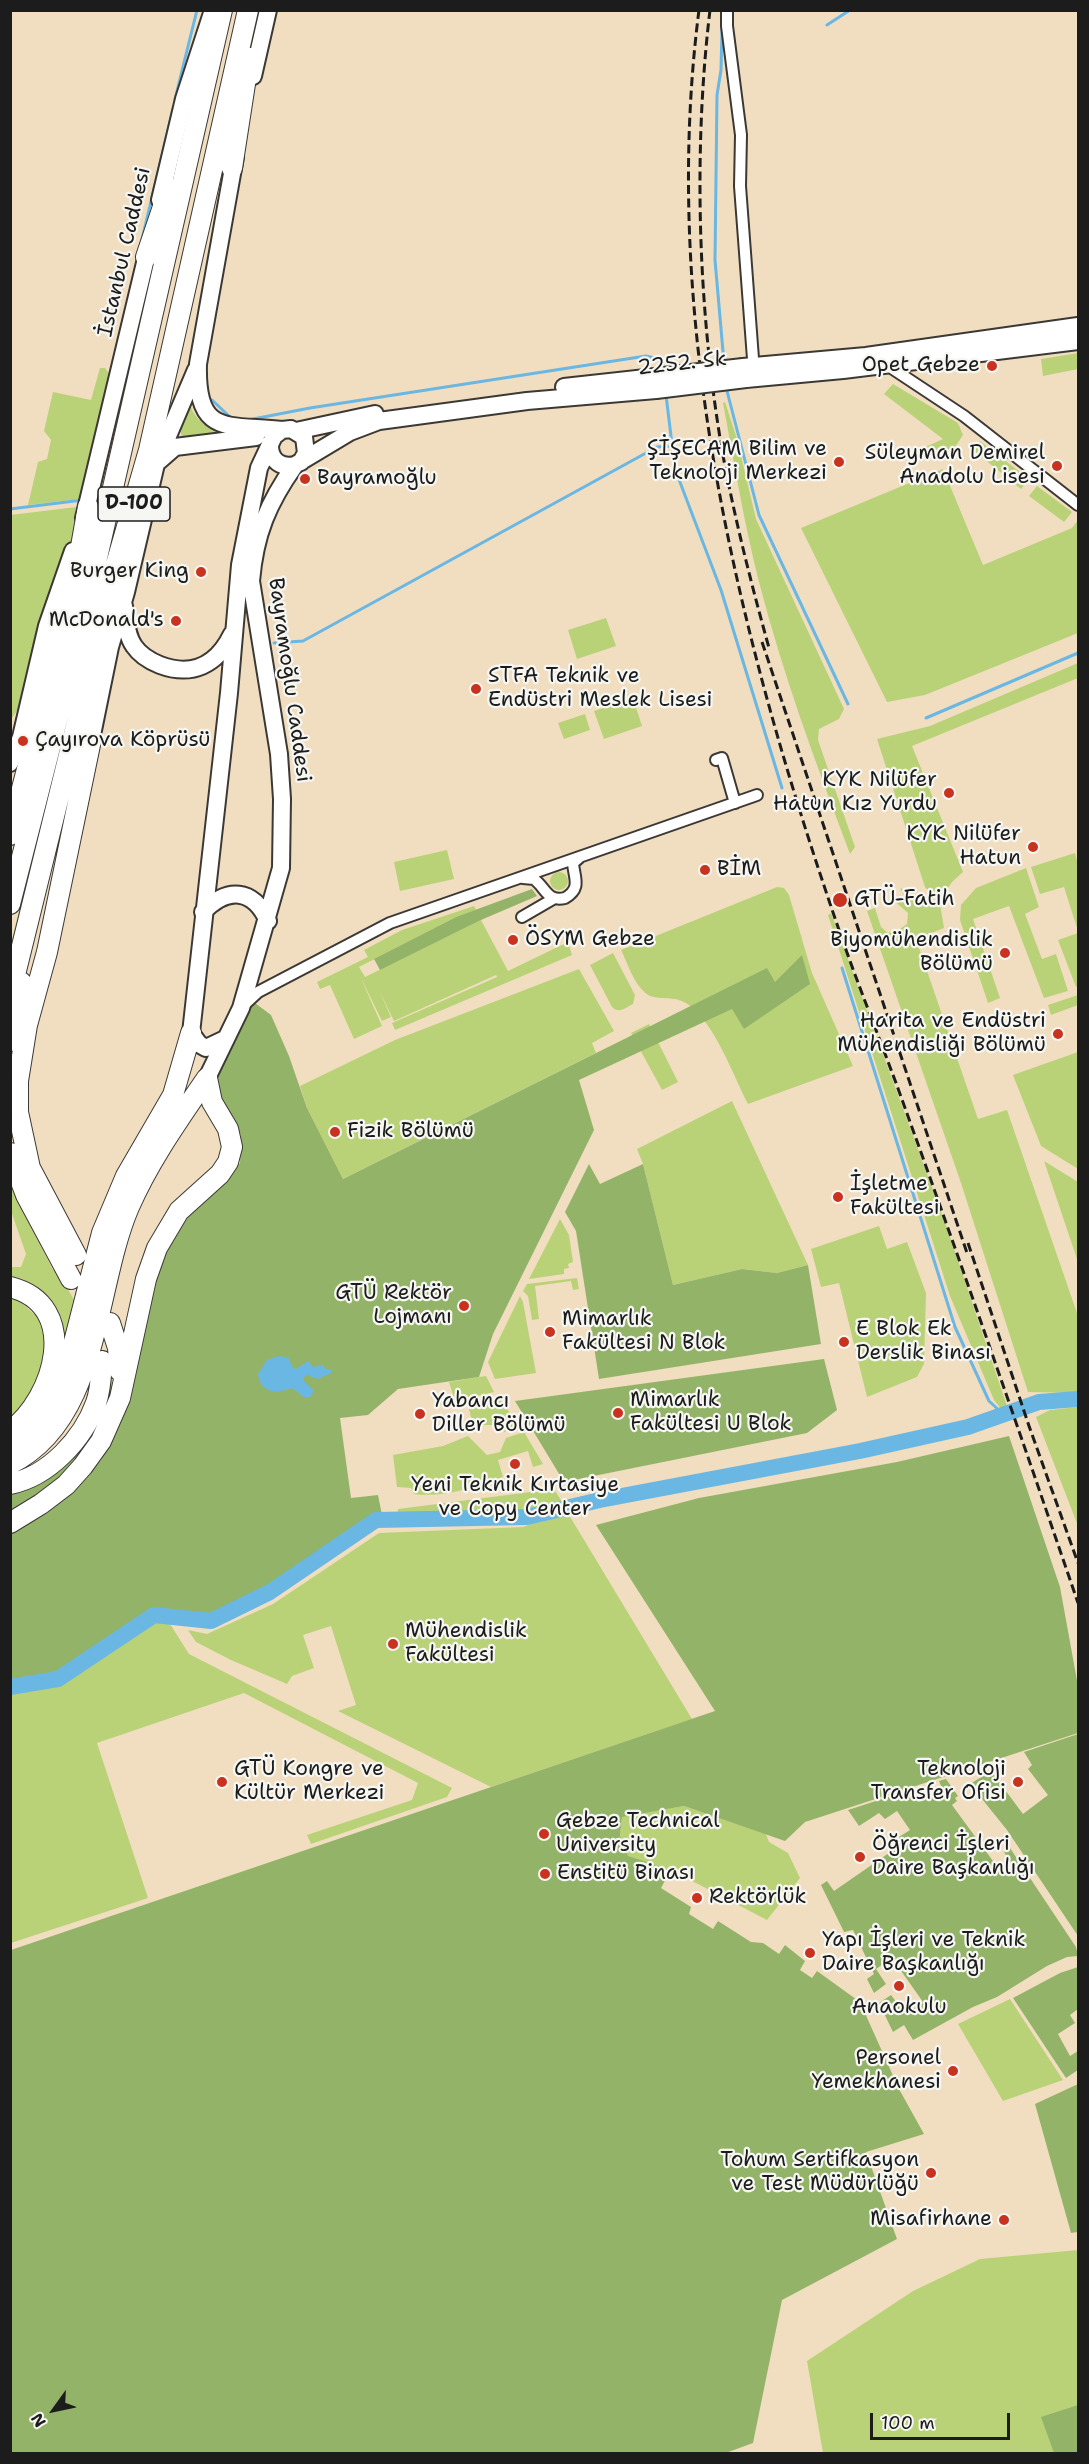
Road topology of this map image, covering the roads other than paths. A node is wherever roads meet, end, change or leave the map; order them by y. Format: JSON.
{"nodes":[{"id":1,"x":213,"y":10,"type":"edge"},
{"id":2,"x":222,"y":10,"type":"edge"},
{"id":3,"x":248,"y":10,"type":"edge"},
{"id":4,"x":257,"y":10,"type":"edge"},
{"id":5,"x":268,"y":10,"type":"edge"},
{"id":6,"x":727,"y":10,"type":"edge"},
{"id":7,"x":207,"y":70,"type":"junction"},
{"id":8,"x":232,"y":168,"type":"junction"},
{"id":9,"x":146,"y":257,"type":"junction"},
{"id":10,"x":1078,"y":326,"type":"edge"},
{"id":11,"x":1078,"y":341,"type":"edge"},
{"id":12,"x":198,"y":364,"type":"junction"},
{"id":13,"x":886,"y":365,"type":"junction"},
{"id":14,"x":749,"y":373,"type":"junction"},
{"id":15,"x":655,"y":384,"type":"junction"},
{"id":16,"x":280,"y":437,"type":"junction"},
{"id":17,"x":298,"y":463,"type":"junction"},
{"id":18,"x":156,"y":464,"type":"junction"},
{"id":19,"x":1078,"y":505,"type":"edge"},
{"id":20,"x":88,"y":507,"type":"junction"},
{"id":21,"x":123,"y":602,"type":"junction"},
{"id":22,"x":236,"y":625,"type":"junction"},
{"id":23,"x":91,"y":740,"type":"joint"},
{"id":24,"x":716,"y":760,"type":"dead end"},
{"id":25,"x":10,"y":763,"type":"edge"},
{"id":26,"x":757,"y":795,"type":"dead end"},
{"id":27,"x":735,"y":803,"type":"junction"},
{"id":28,"x":10,"y":835,"type":"edge"},
{"id":29,"x":579,"y":857,"type":"junction"},
{"id":30,"x":511,"y":880,"type":"junction"},
{"id":31,"x":553,"y":898,"type":"junction"},
{"id":32,"x":10,"y":904,"type":"edge"},
{"id":33,"x":203,"y":912,"type":"junction"},
{"id":34,"x":522,"y":917,"type":"dead end"},
{"id":35,"x":268,"y":921,"type":"junction"},
{"id":36,"x":24,"y":938,"type":"junction"},
{"id":37,"x":253,"y":971,"type":"junction"},
{"id":38,"x":279,"y":981,"type":"junction"},
{"id":39,"x":10,"y":995,"type":"edge"},
{"id":40,"x":241,"y":1008,"type":"junction"},
{"id":41,"x":191,"y":1033,"type":"junction"},
{"id":42,"x":225,"y":1039,"type":"junction"},
{"id":43,"x":10,"y":1041,"type":"edge"},
{"id":44,"x":207,"y":1078,"type":"junction"},
{"id":45,"x":10,"y":1153,"type":"edge"},
{"id":46,"x":76,"y":1256,"type":"dead end"},
{"id":47,"x":71,"y":1279,"type":"dead end"},
{"id":48,"x":10,"y":1287,"type":"edge"},
{"id":49,"x":110,"y":1323,"type":"dead end"},
{"id":50,"x":102,"y":1361,"type":"dead end"},
{"id":51,"x":120,"y":1398,"type":"junction"},
{"id":52,"x":10,"y":1431,"type":"edge"},
{"id":53,"x":10,"y":1445,"type":"edge"},
{"id":54,"x":10,"y":1464,"type":"edge"},
{"id":55,"x":10,"y":1484,"type":"edge"},
{"id":56,"x":10,"y":1523,"type":"edge"}],
"edges":[{"from":1,"to":9,"type":"main road","name":"İstanbul Caddesi"},
{"from":2,"to":7,"type":"highway"},
{"from":3,"to":36,"type":"highway","name":"D-100","number":"D-100"},
{"from":4,"to":8,"type":"highway"},
{"from":5,"to":8,"type":"main road"},
{"from":6,"to":14,"type":"street"},
{"from":7,"to":9,"type":"highway"},
{"from":7,"to":32,"type":"highway","number":"D-100"},
{"from":8,"to":12,"type":"main road"},
{"from":9,"to":20,"type":"main road","name":"İstanbul Caddesi"},
{"from":10,"to":14,"type":"main road","name":"2252. Sk"},
{"from":11,"to":13,"type":"main road","name":"2252. Sk"},
{"from":12,"to":16,"type":"main road"},
{"from":12,"to":18,"type":"main road"},
{"from":13,"to":14,"type":"main road","name":"2252. Sk"},
{"from":13,"to":19,"type":"street"},
{"from":14,"to":15,"type":"main road","name":"2252. Sk","bridge":true},
{"from":15,"to":16,"type":"main road","name":"2252. Sk"},
{"from":15,"to":17,"type":"main road","name":"2252. Sk"},
{"from":16,"to":17,"type":"main road"},
{"from":16,"to":17,"type":"main road"},
{"from":16,"to":18,"type":"main road"},
{"from":16,"to":22,"type":"main road","name":"Bayramoğlu Caddesi"},
{"from":17,"to":35,"type":"main road","name":"Bayramoğlu Caddesi"},
{"from":18,"to":21,"type":"main road"},
{"from":20,"to":25,"type":"main road","name":"İstanbul Caddesi"},
{"from":20,"to":28,"type":"highway"},
{"from":21,"to":22,"type":"main road"},
{"from":21,"to":23,"type":"main road"},
{"from":22,"to":33,"type":"main road","name":"Bayramoğlu Caddesi"},
{"from":23,"to":46,"type":"highway"},
{"from":24,"to":27,"type":"street"},
{"from":26,"to":27,"type":"street"},
{"from":27,"to":29,"type":"street"},
{"from":29,"to":30,"type":"street"},
{"from":29,"to":31,"type":"street"},
{"from":30,"to":31,"type":"street"},
{"from":30,"to":38,"type":"street"},
{"from":31,"to":34,"type":"street"},
{"from":33,"to":35,"type":"main road"},
{"from":33,"to":41,"type":"main road","name":"Bayramoğlu Caddesi"},
{"from":35,"to":37,"type":"main road","name":"Bayramoğlu Caddesi"},
{"from":36,"to":39,"type":"highway","name":"D-100","number":"D-100"},
{"from":36,"to":43,"type":"highway"},
{"from":37,"to":38,"type":"street"},
{"from":37,"to":40,"type":"main road","name":"Bayramoğlu Caddesi"},
{"from":38,"to":40,"type":"street"},
{"from":40,"to":42,"type":"main road","name":"Bayramoğlu Caddesi"},
{"from":41,"to":42,"type":"main road"},
{"from":41,"to":53,"type":"highway"},
{"from":42,"to":44,"type":"main road","name":"Bayramoğlu Caddesi"},
{"from":44,"to":51,"type":"highway"},
{"from":44,"to":54,"type":"highway"},
{"from":45,"to":47,"type":"highway"},
{"from":48,"to":52,"type":"highway"},
{"from":49,"to":51,"type":"highway"},
{"from":50,"to":55,"type":"highway"},
{"from":51,"to":56,"type":"highway"}]}
